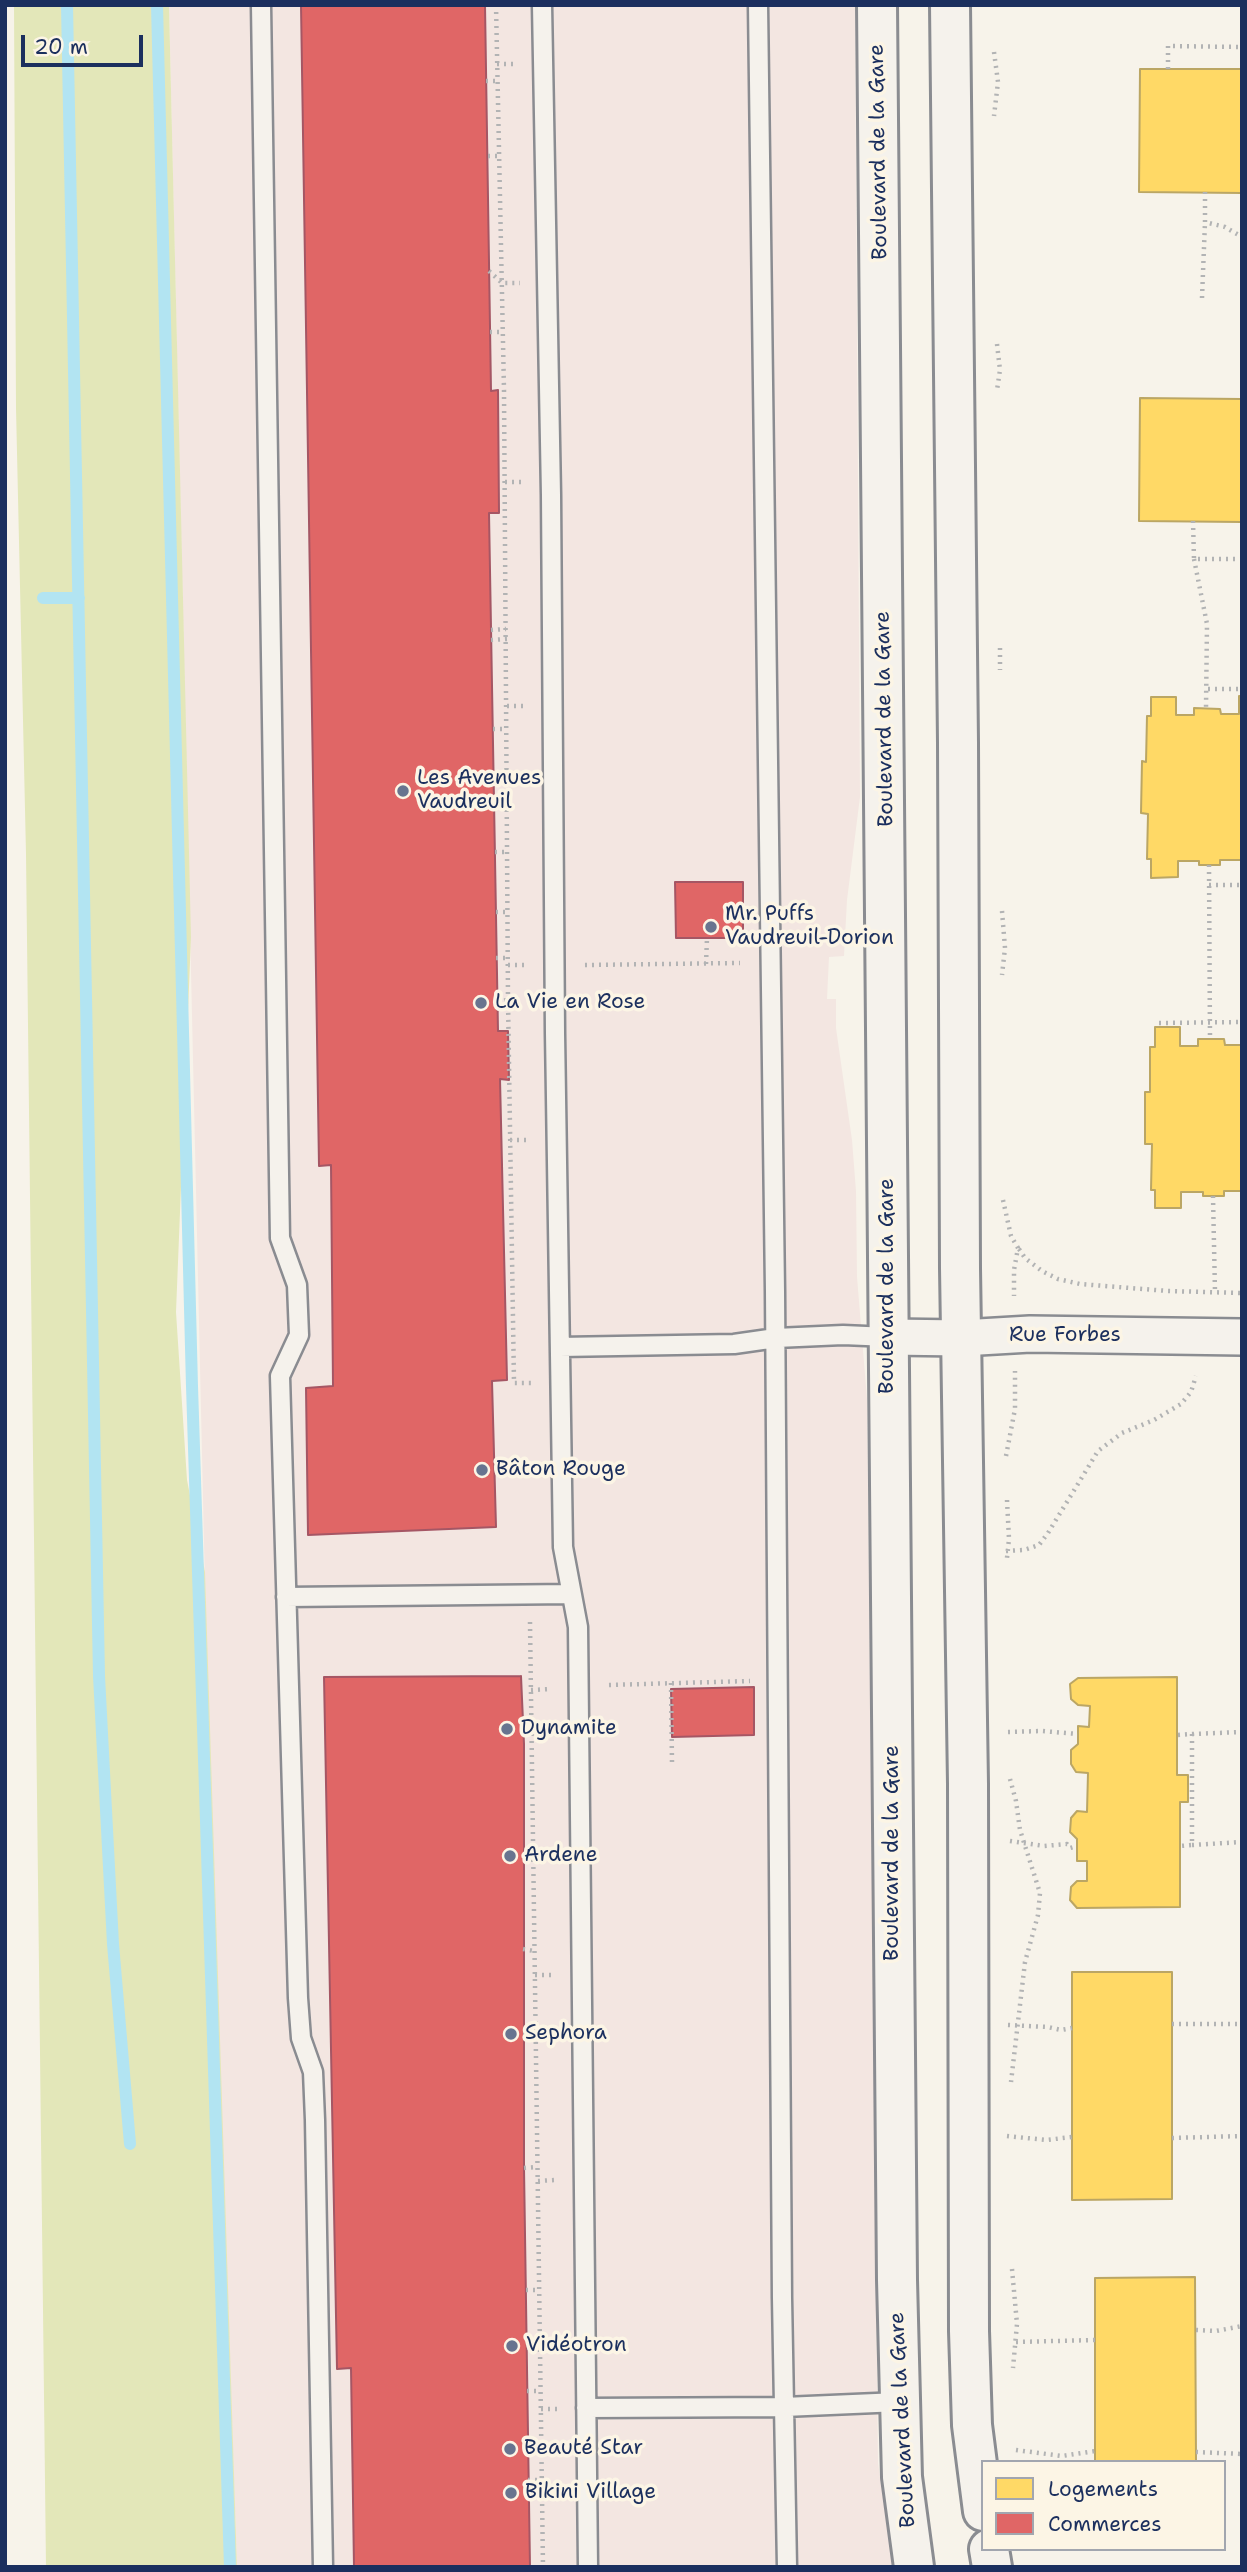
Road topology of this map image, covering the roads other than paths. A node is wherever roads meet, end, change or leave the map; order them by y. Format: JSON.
{"nodes":[{"id":1,"x":261,"y":5,"type":"edge"},
{"id":2,"x":542,"y":5,"type":"edge"},
{"id":3,"x":758,"y":5,"type":"edge"},
{"id":4,"x":877,"y":5,"type":"edge"},
{"id":5,"x":950,"y":5,"type":"edge"},
{"id":6,"x":889,"y":1337,"type":"junction"},
{"id":7,"x":1242,"y":1337,"type":"edge"},
{"id":8,"x":776,"y":1338,"type":"junction"},
{"id":9,"x":962,"y":1338,"type":"junction"},
{"id":10,"x":560,"y":1347,"type":"junction"},
{"id":11,"x":571,"y":1594,"type":"junction"},
{"id":12,"x":286,"y":1597,"type":"junction"},
{"id":13,"x":900,"y":2402,"type":"junction"},
{"id":14,"x":784,"y":2407,"type":"junction"},
{"id":15,"x":586,"y":2408,"type":"junction"},
{"id":16,"x":981,"y":2495,"type":"edge"},
{"id":17,"x":323,"y":2567,"type":"edge"},
{"id":18,"x":588,"y":2567,"type":"edge"},
{"id":19,"x":787,"y":2567,"type":"edge"},
{"id":20,"x":914,"y":2567,"type":"edge"}],
"edges":[{"from":1,"to":12,"type":"lane"},
{"from":2,"to":10,"type":"lane"},
{"from":3,"to":8,"type":"lane"},
{"from":4,"to":6,"type":"main road","name":"Boulevard de la Gare"},
{"from":5,"to":9,"type":"main road"},
{"from":6,"to":8,"type":"lane"},
{"from":6,"to":9,"type":"street","name":"Rue Forbes"},
{"from":6,"to":13,"type":"main road","name":"Boulevard de la Gare"},
{"from":7,"to":9,"type":"street","name":"Rue Forbes"},
{"from":8,"to":10,"type":"lane"},
{"from":8,"to":14,"type":"lane"},
{"from":9,"to":16,"type":"main road"},
{"from":10,"to":11,"type":"lane"},
{"from":11,"to":12,"type":"lane"},
{"from":11,"to":15,"type":"lane"},
{"from":12,"to":17,"type":"lane"},
{"from":13,"to":14,"type":"lane"},
{"from":13,"to":20,"type":"main road","name":"Boulevard de la Gare"},
{"from":14,"to":15,"type":"lane"},
{"from":14,"to":19,"type":"lane"},
{"from":15,"to":18,"type":"lane"}]}
